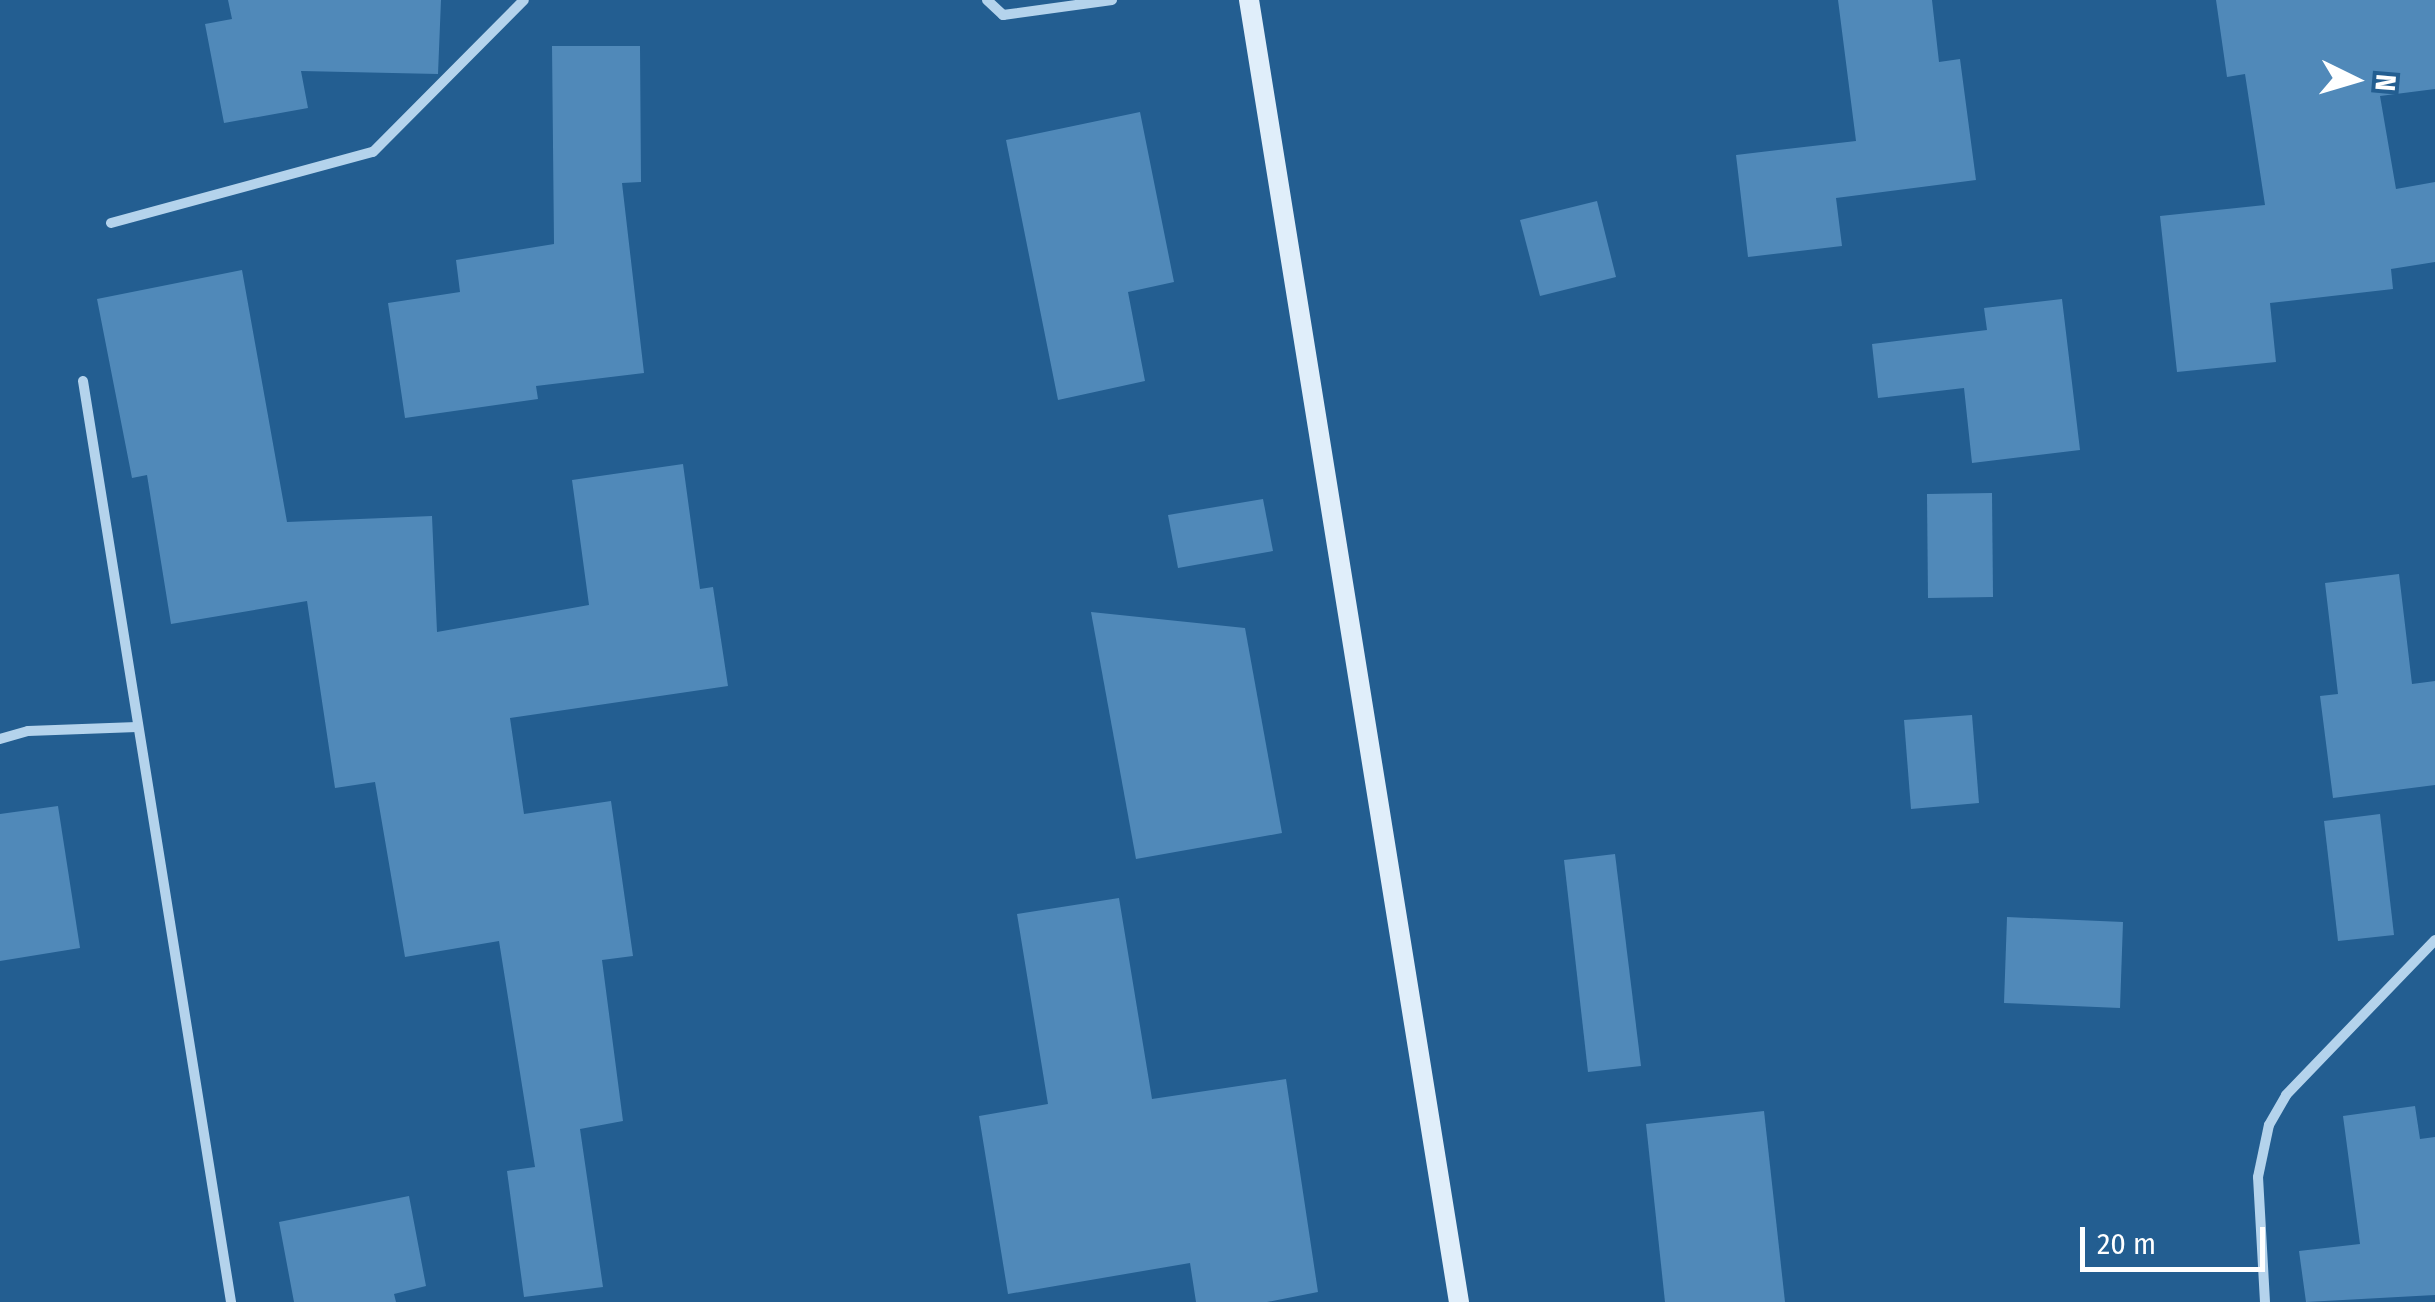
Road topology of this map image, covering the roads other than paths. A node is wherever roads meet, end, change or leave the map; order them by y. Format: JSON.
{"nodes":[{"id":1,"x":524,"y":0,"type":"edge"},
{"id":2,"x":987,"y":0,"type":"edge"},
{"id":3,"x":1112,"y":0,"type":"edge"},
{"id":4,"x":1248,"y":0,"type":"edge"},
{"id":5,"x":111,"y":222,"type":"dead end"},
{"id":6,"x":83,"y":381,"type":"dead end"},
{"id":7,"x":137,"y":727,"type":"junction"},
{"id":8,"x":0,"y":739,"type":"edge"},
{"id":9,"x":2435,"y":940,"type":"edge"},
{"id":10,"x":231,"y":1302,"type":"edge"},
{"id":11,"x":1458,"y":1302,"type":"edge"},
{"id":12,"x":2265,"y":1302,"type":"edge"}],
"edges":[{"from":1,"to":5,"type":"street"},
{"from":2,"to":3,"type":"street"},
{"from":4,"to":11,"type":"main road"},
{"from":6,"to":7,"type":"street"},
{"from":7,"to":8,"type":"street"},
{"from":7,"to":10,"type":"street"},
{"from":9,"to":12,"type":"street"}]}
